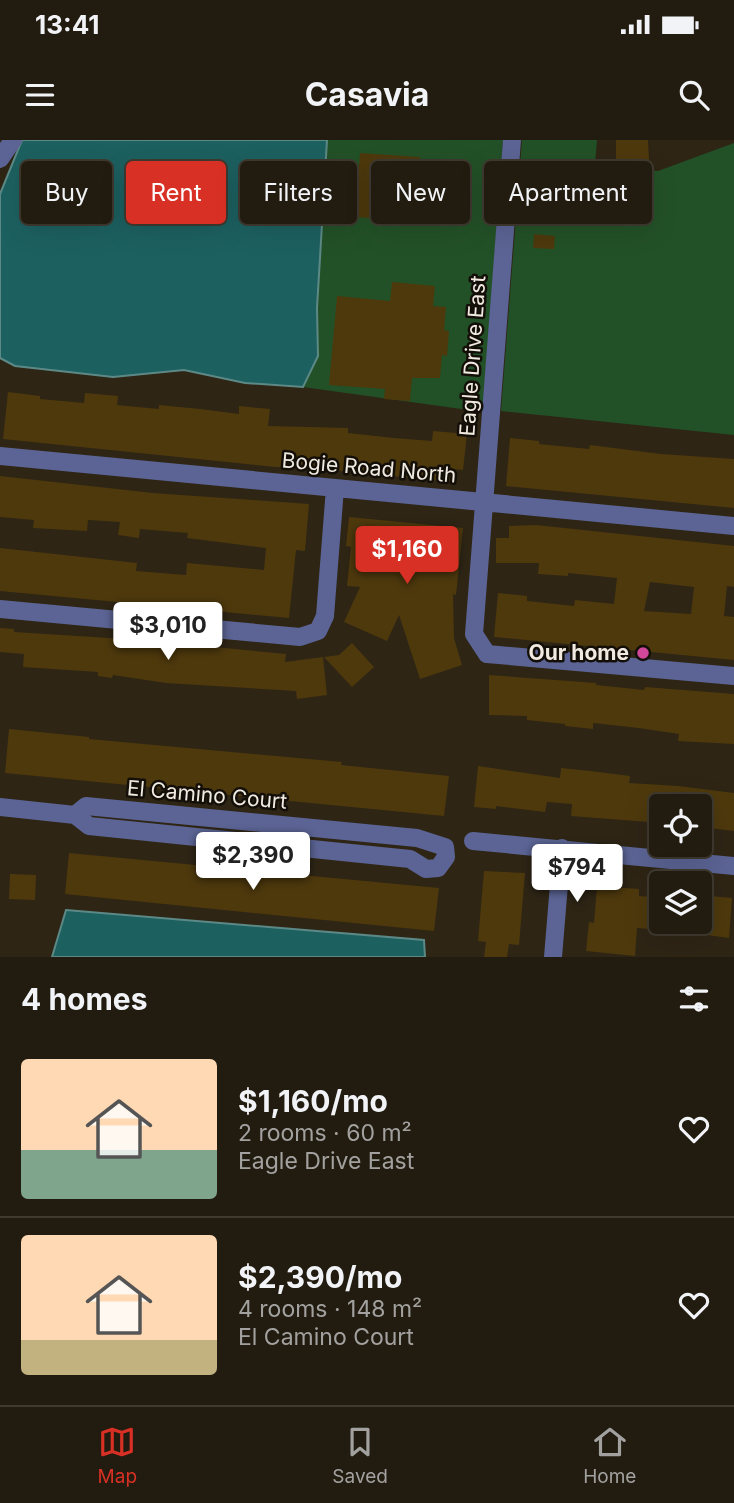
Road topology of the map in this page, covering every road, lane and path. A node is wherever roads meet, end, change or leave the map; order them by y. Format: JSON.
{"nodes":[{"id":1,"x":13,"y":140,"type":"edge"},
{"id":2,"x":512,"y":140,"type":"edge"},
{"id":3,"x":0,"y":159,"type":"edge"},
{"id":4,"x":0,"y":456,"type":"edge"},
{"id":5,"x":335,"y":488,"type":"junction"},
{"id":6,"x":485,"y":501,"type":"junction"},
{"id":7,"x":734,"y":526,"type":"edge"},
{"id":8,"x":0,"y":609,"type":"edge"},
{"id":9,"x":734,"y":676,"type":"edge"},
{"id":10,"x":0,"y":807,"type":"edge"},
{"id":11,"x":75,"y":815,"type":"junction"},
{"id":12,"x":472,"y":841,"type":"dead end"},
{"id":13,"x":562,"y":848,"type":"junction"},
{"id":14,"x":734,"y":866,"type":"edge"},
{"id":15,"x":553,"y":957,"type":"edge"}],
"edges":[{"from":1,"to":3,"type":"street"},
{"from":2,"to":6,"type":"street","name":"Eagle Drive East"},
{"from":4,"to":5,"type":"street","name":"Bogie Road North"},
{"from":5,"to":6,"type":"street","name":"Bogie Road North"},
{"from":5,"to":8,"type":"street"},
{"from":6,"to":7,"type":"street","name":"Bogie Road North"},
{"from":6,"to":9,"type":"street","name":"Eagle Drive East"},
{"from":10,"to":11,"type":"street","name":"El Camino Court"},
{"from":11,"to":11,"type":"street","name":"El Camino Court"},
{"from":12,"to":13,"type":"street"},
{"from":13,"to":14,"type":"street"},
{"from":13,"to":15,"type":"street"}]}
